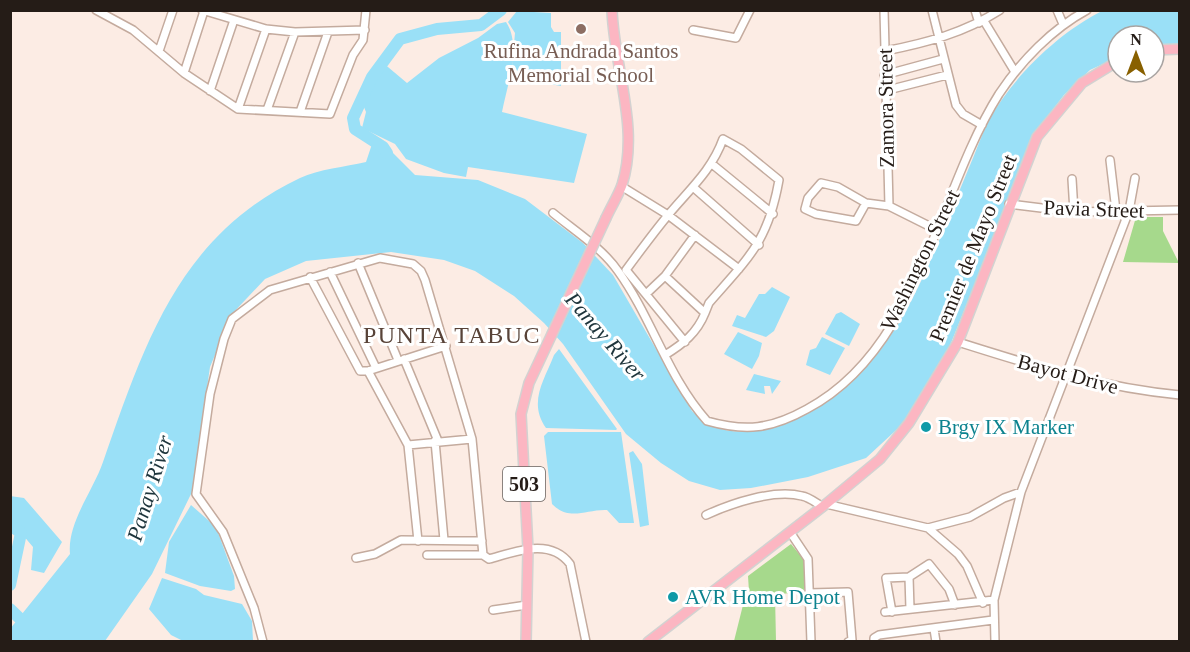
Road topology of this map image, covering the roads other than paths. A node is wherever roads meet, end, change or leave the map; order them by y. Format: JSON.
{"nodes":[{"id":1,"x":96,"y":10,"type":"edge"},
{"id":2,"x":173,"y":10,"type":"edge"},
{"id":3,"x":366,"y":10,"type":"edge"},
{"id":4,"x":612,"y":10,"type":"edge"},
{"id":5,"x":750,"y":10,"type":"edge"},
{"id":6,"x":884,"y":10,"type":"edge"},
{"id":7,"x":932,"y":10,"type":"edge"},
{"id":8,"x":975,"y":10,"type":"edge"},
{"id":9,"x":1000,"y":10,"type":"edge"},
{"id":10,"x":1057,"y":10,"type":"edge"},
{"id":11,"x":1087,"y":10,"type":"edge"},
{"id":12,"x":203,"y":11,"type":"edge"},
{"id":13,"x":234,"y":20,"type":"junction"},
{"id":14,"x":981,"y":22,"type":"junction"},
{"id":15,"x":1063,"y":24,"type":"junction"},
{"id":16,"x":266,"y":29,"type":"junction"},
{"id":17,"x":365,"y":30,"type":"junction"},
{"id":18,"x":693,"y":30,"type":"dead end"},
{"id":19,"x":295,"y":32,"type":"junction"},
{"id":20,"x":328,"y":32,"type":"junction"},
{"id":21,"x":938,"y":40,"type":"junction"},
{"id":22,"x":159,"y":51,"type":"junction"},
{"id":23,"x":885,"y":51,"type":"junction"},
{"id":24,"x":943,"y":59,"type":"junction"},
{"id":25,"x":1106,"y":68,"type":"edge"},
{"id":26,"x":184,"y":72,"type":"junction"},
{"id":27,"x":1015,"y":72,"type":"junction"},
{"id":28,"x":884,"y":75,"type":"junction"},
{"id":29,"x":947,"y":75,"type":"junction"},
{"id":30,"x":884,"y":91,"type":"junction"},
{"id":31,"x":210,"y":92,"type":"junction"},
{"id":32,"x":238,"y":109,"type":"junction"},
{"id":33,"x":267,"y":110,"type":"junction"},
{"id":34,"x":300,"y":112,"type":"junction"},
{"id":35,"x":982,"y":125,"type":"junction"},
{"id":36,"x":1110,"y":160,"type":"dead end"},
{"id":37,"x":712,"y":164,"type":"junction"},
{"id":38,"x":1135,"y":178,"type":"dead end"},
{"id":39,"x":1072,"y":179,"type":"dead end"},
{"id":40,"x":621,"y":186,"type":"junction"},
{"id":41,"x":693,"y":187,"type":"junction"},
{"id":42,"x":866,"y":203,"type":"junction"},
{"id":43,"x":1009,"y":204,"type":"junction"},
{"id":44,"x":889,"y":206,"type":"junction"},
{"id":45,"x":1179,"y":210,"type":"edge"},
{"id":46,"x":1116,"y":211,"type":"junction"},
{"id":47,"x":1074,"y":212,"type":"junction"},
{"id":48,"x":1129,"y":212,"type":"junction"},
{"id":49,"x":553,"y":213,"type":"dead end"},
{"id":50,"x":668,"y":214,"type":"junction"},
{"id":51,"x":773,"y":214,"type":"junction"},
{"id":52,"x":937,"y":230,"type":"junction"},
{"id":53,"x":695,"y":235,"type":"junction"},
{"id":54,"x":759,"y":245,"type":"junction"},
{"id":55,"x":358,"y":263,"type":"junction"},
{"id":56,"x":739,"y":269,"type":"junction"},
{"id":57,"x":330,"y":272,"type":"junction"},
{"id":58,"x":665,"y":276,"type":"junction"},
{"id":59,"x":310,"y":277,"type":"junction"},
{"id":60,"x":646,"y":294,"type":"junction"},
{"id":61,"x":705,"y":314,"type":"junction"},
{"id":62,"x":685,"y":342,"type":"junction"},
{"id":63,"x":958,"y":342,"type":"junction"},
{"id":64,"x":446,"y":346,"type":"junction"},
{"id":65,"x":666,"y":355,"type":"junction"},
{"id":66,"x":401,"y":360,"type":"junction"},
{"id":67,"x":372,"y":370,"type":"junction"},
{"id":68,"x":1067,"y":376,"type":"junction"},
{"id":69,"x":1179,"y":394,"type":"edge"},
{"id":70,"x":472,"y":439,"type":"junction"},
{"id":71,"x":436,"y":441,"type":"junction"},
{"id":72,"x":408,"y":445,"type":"junction"},
{"id":73,"x":1021,"y":492,"type":"junction"},
{"id":74,"x":824,"y":506,"type":"junction"},
{"id":75,"x":706,"y":515,"type":"dead end"},
{"id":76,"x":928,"y":528,"type":"junction"},
{"id":77,"x":790,"y":532,"type":"junction"},
{"id":78,"x":444,"y":540,"type":"junction"},
{"id":79,"x":418,"y":541,"type":"junction"},
{"id":80,"x":482,"y":541,"type":"junction"},
{"id":81,"x":528,"y":549,"type":"junction"},
{"id":82,"x":427,"y":555,"type":"dead end"},
{"id":83,"x":483,"y":555,"type":"junction"},
{"id":84,"x":356,"y":558,"type":"dead end"},
{"id":85,"x":909,"y":577,"type":"junction"},
{"id":86,"x":809,"y":593,"type":"junction"},
{"id":87,"x":994,"y":600,"type":"junction"},
{"id":88,"x":982,"y":603,"type":"junction"},
{"id":89,"x":527,"y":605,"type":"junction"},
{"id":90,"x":955,"y":605,"type":"junction"},
{"id":91,"x":910,"y":609,"type":"junction"},
{"id":92,"x":493,"y":610,"type":"dead end"},
{"id":93,"x":993,"y":620,"type":"junction"},
{"id":94,"x":934,"y":629,"type":"junction"},
{"id":95,"x":263,"y":642,"type":"edge"},
{"id":96,"x":526,"y":642,"type":"edge"},
{"id":97,"x":586,"y":642,"type":"edge"},
{"id":98,"x":648,"y":642,"type":"edge"},
{"id":99,"x":811,"y":642,"type":"edge"},
{"id":100,"x":848,"y":642,"type":"edge"},
{"id":101,"x":874,"y":642,"type":"edge"},
{"id":102,"x":936,"y":642,"type":"edge"},
{"id":103,"x":995,"y":642,"type":"edge"}],
"edges":[{"from":1,"to":22,"type":"street"},
{"from":2,"to":22,"type":"street"},
{"from":3,"to":17,"type":"street"},
{"from":4,"to":40,"type":"main road","number":"503"},
{"from":5,"to":18,"type":"street"},
{"from":6,"to":23,"type":"street","name":"Zamora Street"},
{"from":7,"to":21,"type":"street"},
{"from":8,"to":14,"type":"street"},
{"from":9,"to":14,"type":"street"},
{"from":10,"to":15,"type":"street"},
{"from":11,"to":15,"type":"street","name":"Washington Street"},
{"from":12,"to":13,"type":"street"},
{"from":12,"to":26,"type":"street"},
{"from":13,"to":16,"type":"street"},
{"from":13,"to":31,"type":"street"},
{"from":14,"to":21,"type":"street"},
{"from":14,"to":27,"type":"street"},
{"from":15,"to":27,"type":"street","name":"Washington Street"},
{"from":16,"to":19,"type":"street"},
{"from":16,"to":32,"type":"street"},
{"from":17,"to":20,"type":"street"},
{"from":17,"to":34,"type":"street"},
{"from":19,"to":20,"type":"street"},
{"from":19,"to":33,"type":"street"},
{"from":20,"to":34,"type":"street"},
{"from":21,"to":23,"type":"street"},
{"from":21,"to":24,"type":"street"},
{"from":22,"to":26,"type":"street"},
{"from":23,"to":28,"type":"street","name":"Zamora Street"},
{"from":24,"to":28,"type":"street"},
{"from":24,"to":29,"type":"street"},
{"from":25,"to":43,"type":"main road","name":"Premier de Mayo Street"},
{"from":26,"to":31,"type":"street"},
{"from":27,"to":35,"type":"street","name":"Washington Street"},
{"from":28,"to":30,"type":"street","name":"Zamora Street"},
{"from":29,"to":30,"type":"street"},
{"from":29,"to":35,"type":"street"},
{"from":30,"to":44,"type":"street","name":"Zamora Street"},
{"from":31,"to":32,"type":"street"},
{"from":32,"to":33,"type":"street"},
{"from":33,"to":34,"type":"street"},
{"from":35,"to":52,"type":"street","name":"Washington Street"},
{"from":36,"to":46,"type":"street"},
{"from":37,"to":41,"type":"street"},
{"from":37,"to":51,"type":"street"},
{"from":37,"to":51,"type":"street"},
{"from":38,"to":48,"type":"street"},
{"from":39,"to":47,"type":"street"},
{"from":40,"to":50,"type":"street"},
{"from":40,"to":81,"type":"main road","number":"503","bridge":true},
{"from":41,"to":50,"type":"street"},
{"from":41,"to":54,"type":"street"},
{"from":42,"to":42,"type":"street"},
{"from":42,"to":44,"type":"street"},
{"from":43,"to":47,"type":"street","name":"Pavia Street"},
{"from":43,"to":63,"type":"main road","name":"Premier de Mayo Street"},
{"from":44,"to":52,"type":"street"},
{"from":45,"to":48,"type":"street","name":"Pavia Street"},
{"from":46,"to":47,"type":"street","name":"Pavia Street"},
{"from":46,"to":48,"type":"street","name":"Pavia Street"},
{"from":48,"to":68,"type":"street"},
{"from":49,"to":65,"type":"street","name":"Washington Street"},
{"from":50,"to":53,"type":"street"},
{"from":50,"to":60,"type":"street"},
{"from":51,"to":54,"type":"street"},
{"from":52,"to":65,"type":"street","name":"Washington Street"},
{"from":53,"to":56,"type":"street"},
{"from":53,"to":58,"type":"street"},
{"from":54,"to":56,"type":"street"},
{"from":55,"to":57,"type":"street"},
{"from":55,"to":64,"type":"street"},
{"from":55,"to":66,"type":"street"},
{"from":56,"to":61,"type":"street"},
{"from":57,"to":59,"type":"street"},
{"from":57,"to":67,"type":"street"},
{"from":58,"to":60,"type":"street"},
{"from":58,"to":61,"type":"street"},
{"from":59,"to":67,"type":"street"},
{"from":59,"to":95,"type":"street"},
{"from":60,"to":62,"type":"street"},
{"from":61,"to":62,"type":"street"},
{"from":62,"to":65,"type":"street"},
{"from":63,"to":68,"type":"street","name":"Bayot Drive"},
{"from":63,"to":74,"type":"main road","name":"Premier de Mayo Street"},
{"from":64,"to":66,"type":"street"},
{"from":64,"to":70,"type":"street"},
{"from":66,"to":67,"type":"street"},
{"from":66,"to":71,"type":"street"},
{"from":67,"to":72,"type":"street"},
{"from":68,"to":69,"type":"street","name":"Bayot Drive"},
{"from":68,"to":73,"type":"street"},
{"from":70,"to":71,"type":"street"},
{"from":70,"to":80,"type":"street"},
{"from":71,"to":72,"type":"street"},
{"from":71,"to":78,"type":"street"},
{"from":72,"to":79,"type":"street"},
{"from":73,"to":76,"type":"street"},
{"from":73,"to":87,"type":"street"},
{"from":74,"to":75,"type":"street"},
{"from":74,"to":76,"type":"street"},
{"from":74,"to":77,"type":"main road","name":"Premier de Mayo Street"},
{"from":76,"to":88,"type":"street"},
{"from":77,"to":86,"type":"street"},
{"from":77,"to":98,"type":"main road","name":"Premier de Mayo Street"},
{"from":78,"to":79,"type":"street"},
{"from":78,"to":80,"type":"street"},
{"from":79,"to":84,"type":"street"},
{"from":80,"to":83,"type":"street"},
{"from":81,"to":83,"type":"street"},
{"from":81,"to":89,"type":"main road","number":"503"},
{"from":81,"to":97,"type":"street"},
{"from":82,"to":83,"type":"street"},
{"from":85,"to":90,"type":"street"},
{"from":85,"to":91,"type":"street"},
{"from":85,"to":91,"type":"street"},
{"from":86,"to":99,"type":"street"},
{"from":86,"to":100,"type":"street"},
{"from":87,"to":88,"type":"street"},
{"from":87,"to":93,"type":"street"},
{"from":88,"to":90,"type":"street"},
{"from":89,"to":92,"type":"street"},
{"from":89,"to":96,"type":"main road","number":"503"},
{"from":90,"to":91,"type":"street"},
{"from":93,"to":94,"type":"street"},
{"from":93,"to":103,"type":"street"},
{"from":94,"to":101,"type":"street"},
{"from":94,"to":102,"type":"street"}]}
